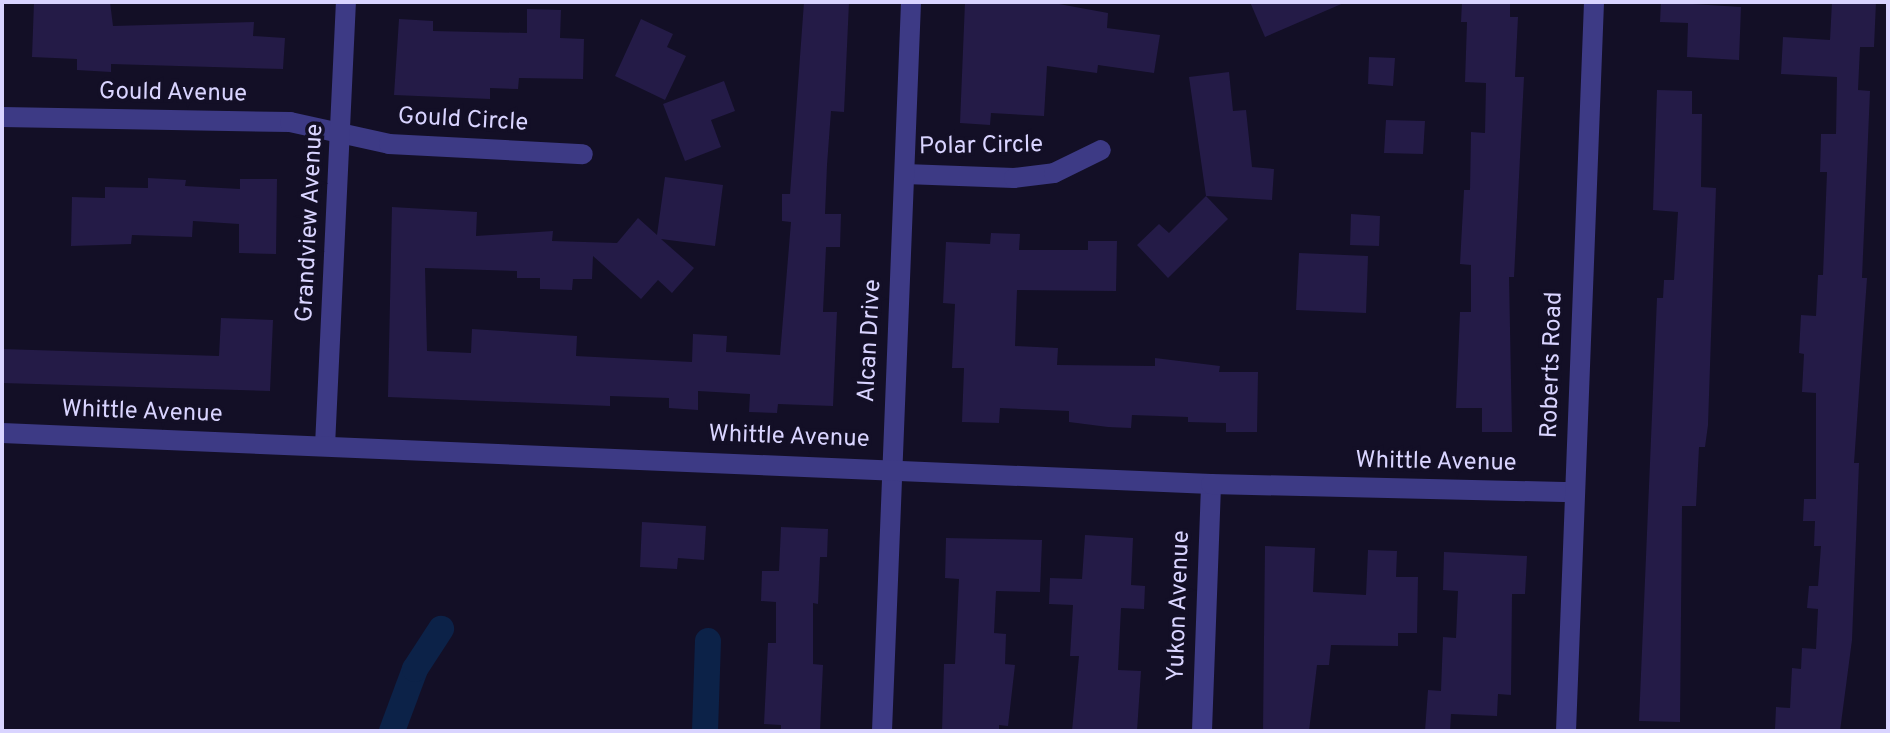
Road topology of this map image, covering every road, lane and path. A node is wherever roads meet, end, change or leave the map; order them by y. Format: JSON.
{"nodes":[{"id":1,"x":346,"y":2,"type":"edge"},
{"id":2,"x":911,"y":2,"type":"edge"},
{"id":3,"x":1594,"y":2,"type":"edge"},
{"id":4,"x":2,"y":117,"type":"edge"},
{"id":5,"x":341,"y":134,"type":"junction"},
{"id":6,"x":1101,"y":150,"type":"dead end"},
{"id":7,"x":583,"y":154,"type":"dead end"},
{"id":8,"x":905,"y":174,"type":"junction"},
{"id":9,"x":2,"y":433,"type":"edge"},
{"id":10,"x":325,"y":446,"type":"junction"},
{"id":11,"x":890,"y":467,"type":"junction"},
{"id":12,"x":1211,"y":484,"type":"junction"},
{"id":13,"x":1574,"y":492,"type":"junction"},
{"id":14,"x":882,"y":731,"type":"edge"},
{"id":15,"x":1202,"y":731,"type":"edge"},
{"id":16,"x":1566,"y":731,"type":"edge"}],
"edges":[{"from":1,"to":5,"type":"street","name":"Grandview Avenue"},
{"from":2,"to":8,"type":"street","name":"Alcan Drive"},
{"from":3,"to":13,"type":"street","name":"Roberts Road"},
{"from":4,"to":5,"type":"street","name":"Gould Avenue"},
{"from":5,"to":7,"type":"street","name":"Gould Circle"},
{"from":5,"to":10,"type":"street","name":"Grandview Avenue"},
{"from":6,"to":8,"type":"street","name":"Polar Circle"},
{"from":8,"to":11,"type":"street","name":"Alcan Drive"},
{"from":9,"to":10,"type":"street","name":"Whittle Avenue"},
{"from":10,"to":11,"type":"street","name":"Whittle Avenue"},
{"from":11,"to":12,"type":"street","name":"Whittle Avenue"},
{"from":11,"to":14,"type":"street","name":"Alcan Drive"},
{"from":12,"to":13,"type":"street","name":"Whittle Avenue"},
{"from":12,"to":15,"type":"street","name":"Yukon Avenue"},
{"from":13,"to":16,"type":"street","name":"Roberts Road"}]}
